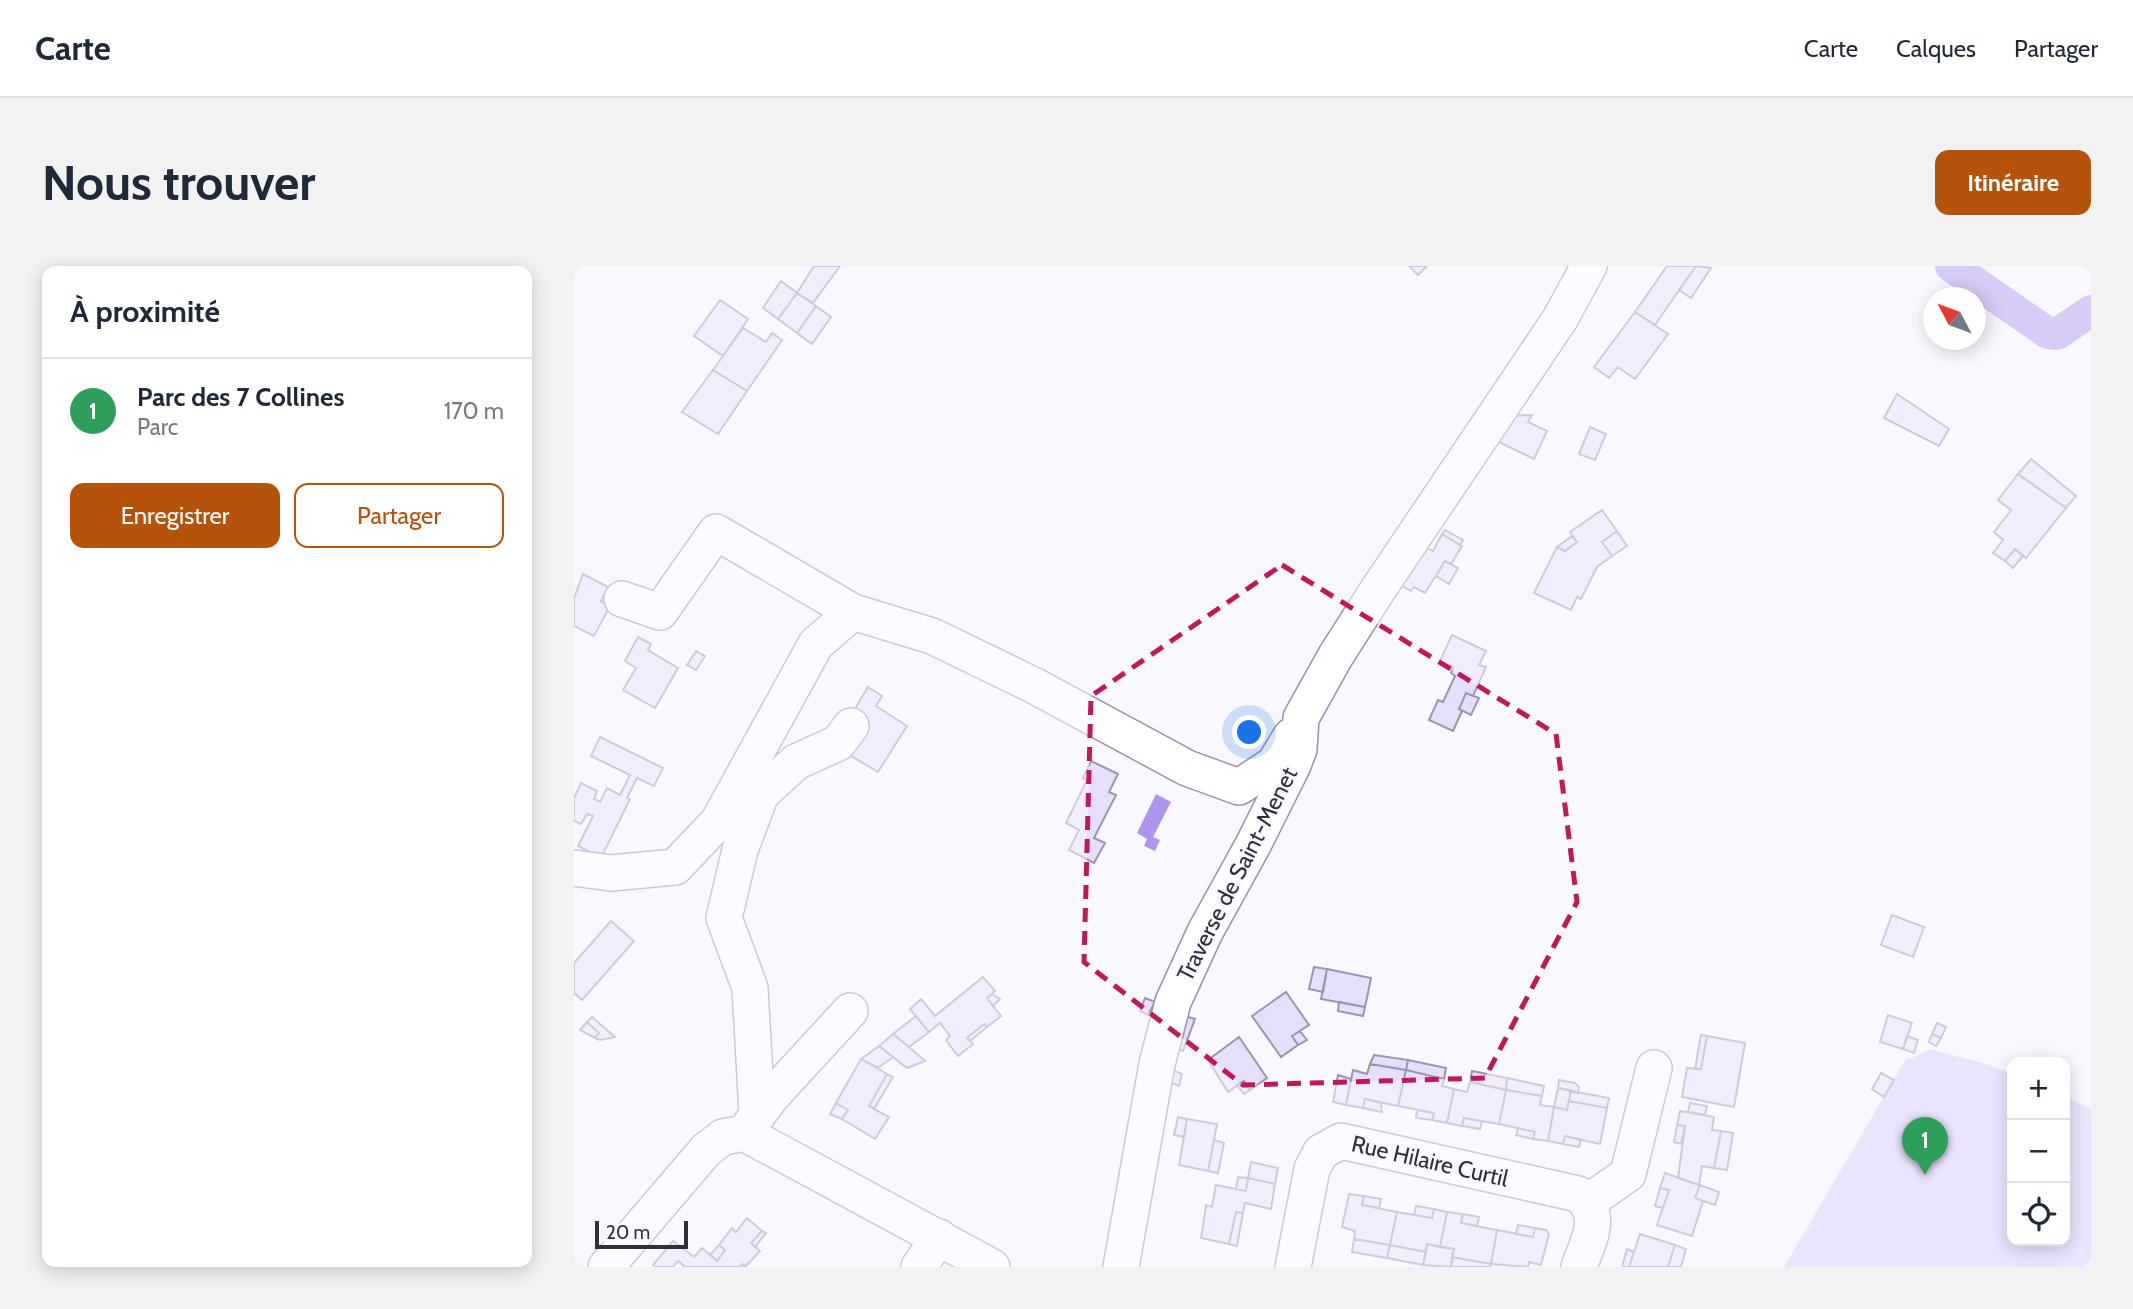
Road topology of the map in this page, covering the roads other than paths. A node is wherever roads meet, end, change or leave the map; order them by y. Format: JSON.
{"nodes":[{"id":1,"x":1589,"y":266,"type":"edge"},
{"id":2,"x":622,"y":599,"type":"dead end"},
{"id":3,"x":853,"y":612,"type":"junction"},
{"id":4,"x":1301,"y":718,"type":"junction"},
{"id":5,"x":851,"y":726,"type":"dead end"},
{"id":6,"x":574,"y":868,"type":"edge"},
{"id":7,"x":850,"y":1012,"type":"dead end"},
{"id":8,"x":1654,"y":1069,"type":"dead end"},
{"id":9,"x":751,"y":1123,"type":"junction"},
{"id":10,"x":1588,"y":1202,"type":"junction"},
{"id":11,"x":939,"y":1237,"type":"junction"},
{"id":12,"x":606,"y":1267,"type":"edge"},
{"id":13,"x":919,"y":1267,"type":"edge"},
{"id":14,"x":992,"y":1267,"type":"edge"},
{"id":15,"x":1121,"y":1267,"type":"edge"},
{"id":16,"x":1293,"y":1267,"type":"edge"},
{"id":17,"x":1579,"y":1267,"type":"edge"}],
"edges":[{"from":1,"to":4,"type":"street","name":"Traverse de Saint-Menet"},
{"from":2,"to":3,"type":"street"},
{"from":3,"to":4,"type":"street"},
{"from":3,"to":6,"type":"street"},
{"from":4,"to":15,"type":"street","name":"Traverse de Saint-Menet"},
{"from":5,"to":9,"type":"street"},
{"from":7,"to":9,"type":"street"},
{"from":8,"to":10,"type":"street"},
{"from":9,"to":11,"type":"street"},
{"from":9,"to":12,"type":"street"},
{"from":10,"to":16,"type":"street","name":"Rue Hilaire Curtil"},
{"from":10,"to":17,"type":"street"},
{"from":11,"to":13,"type":"street"},
{"from":11,"to":14,"type":"street"}]}
